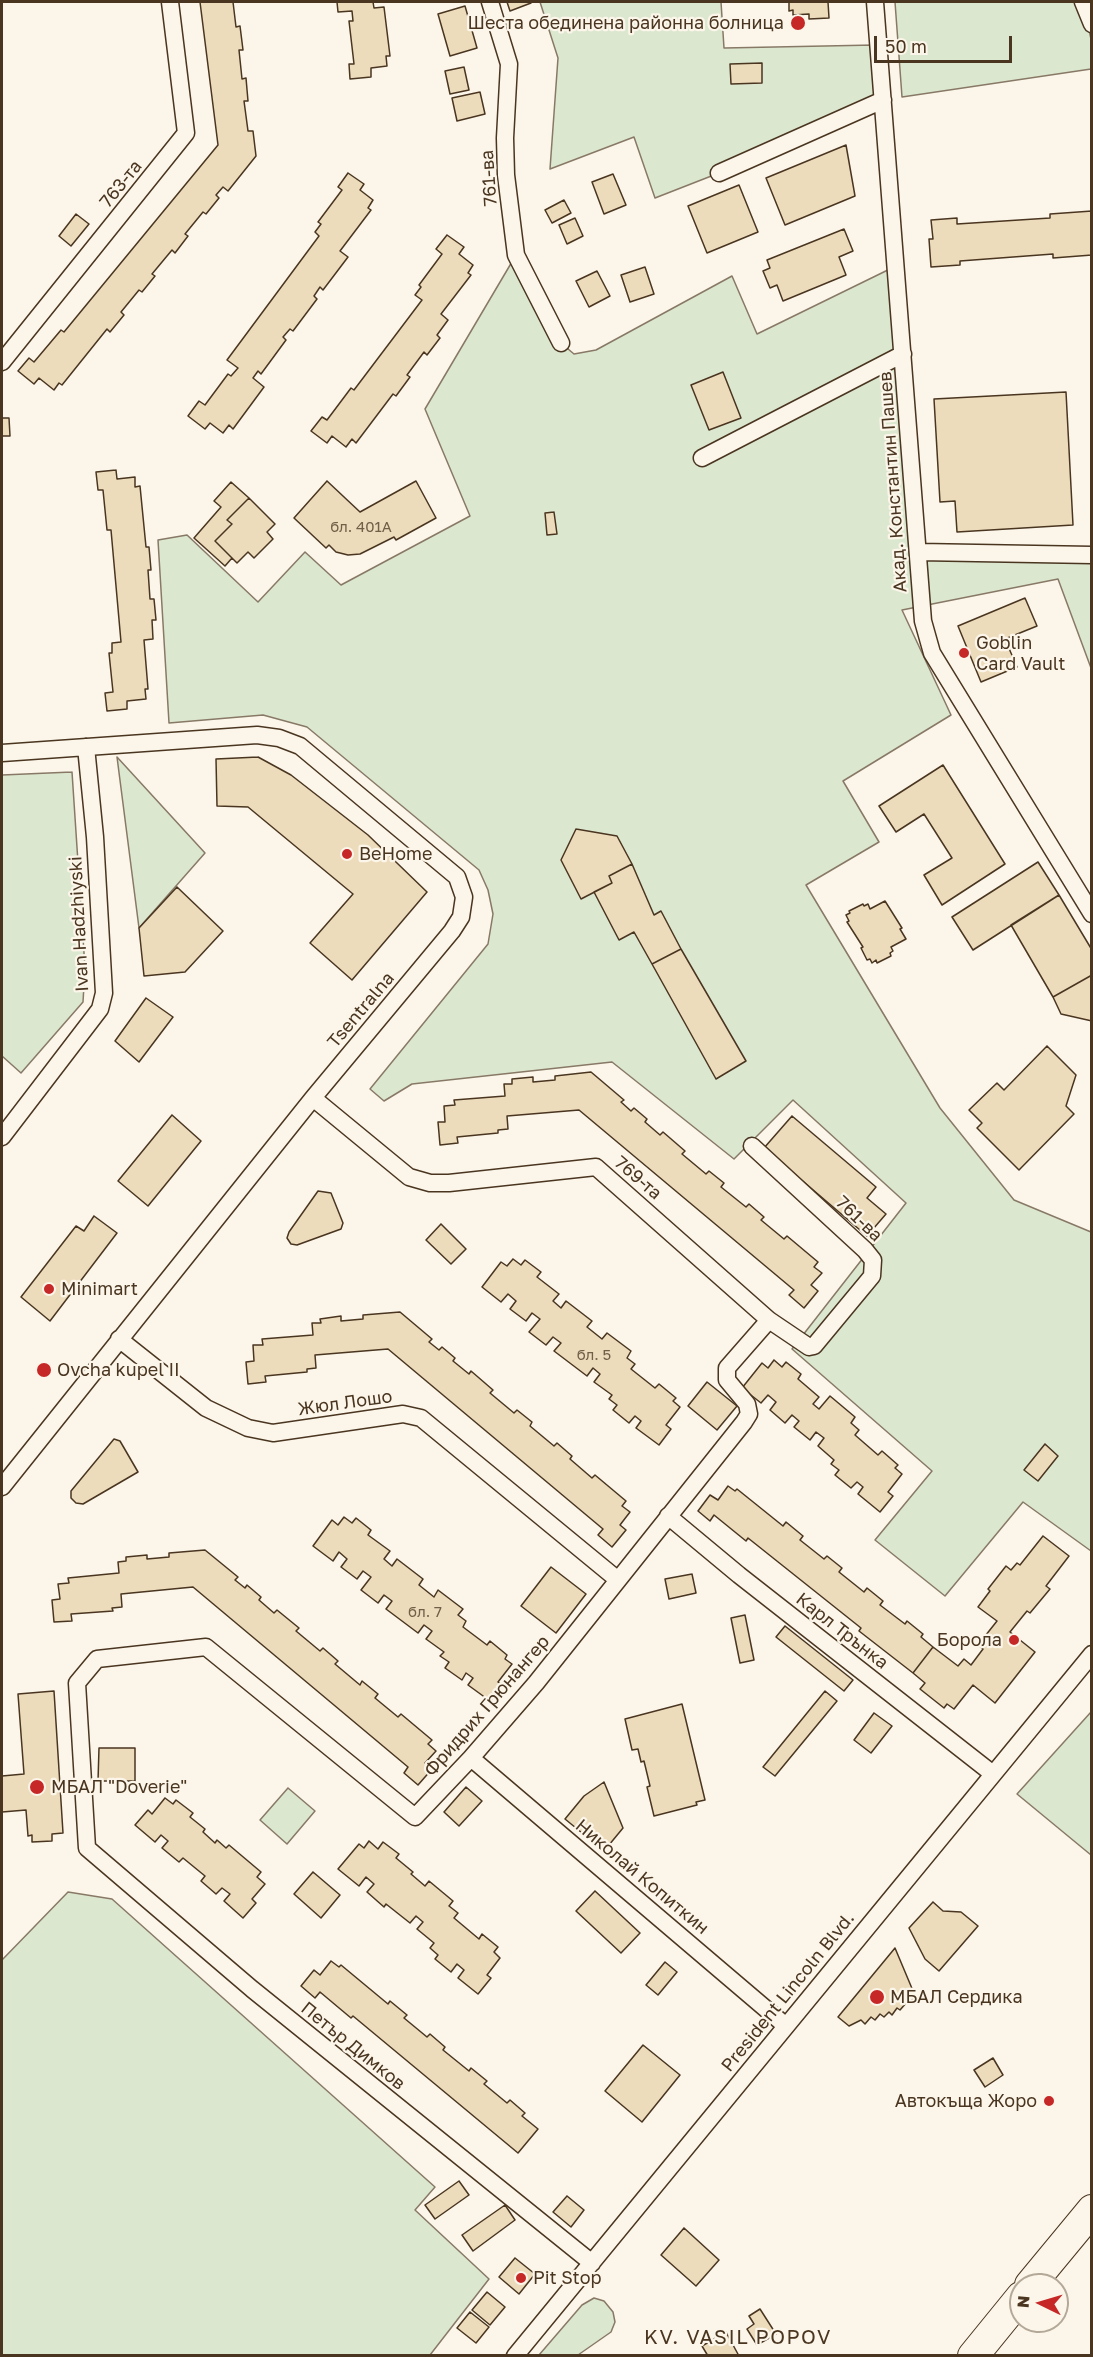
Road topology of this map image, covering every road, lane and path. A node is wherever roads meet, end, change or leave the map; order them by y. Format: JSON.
{"nodes":[{"id":1,"x":170,"y":2,"type":"edge"},
{"id":2,"x":490,"y":2,"type":"edge"},
{"id":3,"x":875,"y":2,"type":"edge"},
{"id":4,"x":1083,"y":2,"type":"edge"},
{"id":5,"x":1092,"y":24,"type":"edge"},
{"id":6,"x":883,"y":100,"type":"junction"},
{"id":7,"x":719,"y":173,"type":"dead end"},
{"id":8,"x":561,"y":343,"type":"dead end"},
{"id":9,"x":903,"y":354,"type":"junction"},
{"id":10,"x":2,"y":362,"type":"edge"},
{"id":11,"x":702,"y":458,"type":"dead end"},
{"id":12,"x":919,"y":552,"type":"junction"},
{"id":13,"x":1092,"y":555,"type":"edge"},
{"id":14,"x":86,"y":747,"type":"junction"},
{"id":15,"x":2,"y":753,"type":"edge"},
{"id":16,"x":1092,"y":914,"type":"edge"},
{"id":17,"x":313,"y":1098,"type":"junction"},
{"id":18,"x":2,"y":1137,"type":"edge"},
{"id":19,"x":752,"y":1146,"type":"dead end"},
{"id":20,"x":769,"y":1320,"type":"junction"},
{"id":21,"x":119,"y":1339,"type":"junction"},
{"id":22,"x":2,"y":1487,"type":"edge"},
{"id":23,"x":668,"y":1516,"type":"junction"},
{"id":24,"x":618,"y":1580,"type":"junction"},
{"id":25,"x":1092,"y":1653,"type":"edge"},
{"id":26,"x":471,"y":1758,"type":"junction"},
{"id":27,"x":993,"y":1774,"type":"junction"},
{"id":28,"x":94,"y":1855,"type":"joint"},
{"id":29,"x":786,"y":2026,"type":"junction"},
{"id":30,"x":1092,"y":2210,"type":"edge"},
{"id":31,"x":592,"y":2263,"type":"junction"},
{"id":32,"x":1040,"y":2273,"type":"edge"},
{"id":33,"x":1009,"y":2311,"type":"edge"},
{"id":34,"x":515,"y":2355,"type":"edge"},
{"id":35,"x":973,"y":2355,"type":"edge"}],
"edges":[{"from":1,"to":10,"type":"street","name":"763-та"},
{"from":2,"to":8,"type":"street","name":"761-ва"},
{"from":3,"to":6,"type":"street","name":"Акад. Константин Пашев"},
{"from":4,"to":5,"type":"street"},
{"from":6,"to":7,"type":"street"},
{"from":6,"to":9,"type":"street","name":"Акад. Константин Пашев"},
{"from":9,"to":11,"type":"street"},
{"from":9,"to":12,"type":"street","name":"Акад. Константин Пашев"},
{"from":12,"to":13,"type":"street"},
{"from":12,"to":16,"type":"street","name":"Акад. Константин Пашев"},
{"from":14,"to":15,"type":"street","name":"Tsentralna"},
{"from":14,"to":17,"type":"street","name":"Tsentralna"},
{"from":14,"to":18,"type":"street","name":"Ivan Hadzhiyski"},
{"from":17,"to":20,"type":"street","name":"769-та"},
{"from":17,"to":21,"type":"street","name":"Tsentralna"},
{"from":19,"to":20,"type":"street","name":"761-ва"},
{"from":20,"to":23,"type":"street","name":"Фридрих Грюнангер"},
{"from":21,"to":22,"type":"street","name":"Tsentralna"},
{"from":21,"to":24,"type":"street","name":"Жюл Лошо"},
{"from":23,"to":24,"type":"street","name":"Фридрих Грюнангер"},
{"from":23,"to":27,"type":"street","name":"Карл Трънка"},
{"from":24,"to":26,"type":"street","name":"Фридрих Грюнангер"},
{"from":25,"to":27,"type":"street","name":"President Lincoln Blvd."},
{"from":26,"to":28,"type":"street","name":"Фридрих Грюнангер"},
{"from":26,"to":29,"type":"street","name":"Николай Копиткин"},
{"from":27,"to":29,"type":"street","name":"President Lincoln Blvd."},
{"from":28,"to":31,"type":"street","name":"Петър Димков"},
{"from":29,"to":31,"type":"street","name":"President Lincoln Blvd."},
{"from":30,"to":32,"type":"highway"},
{"from":31,"to":34,"type":"street","name":"President Lincoln Blvd."},
{"from":33,"to":35,"type":"highway"}]}
